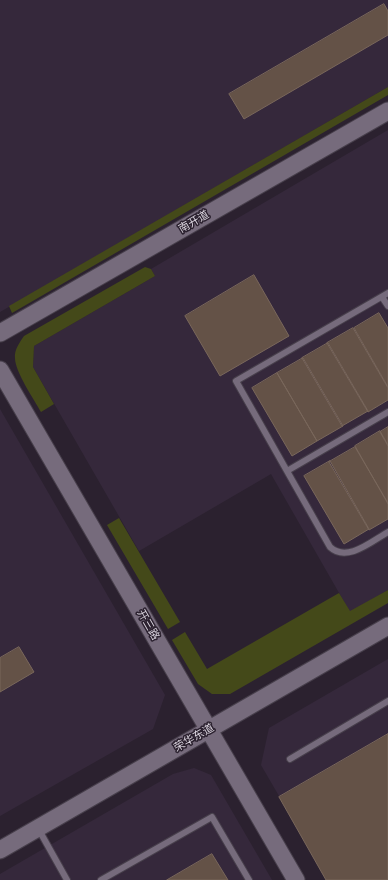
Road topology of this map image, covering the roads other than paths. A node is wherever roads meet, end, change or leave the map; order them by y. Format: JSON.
{"nodes":[{"id":1,"x":388,"y":111,"type":"edge"},
{"id":2,"x":385,"y":295,"type":"edge"},
{"id":3,"x":388,"y":306,"type":"edge"},
{"id":4,"x":0,"y":333,"type":"edge"},
{"id":5,"x":0,"y":370,"type":"edge"},
{"id":6,"x":388,"y":412,"type":"edge"},
{"id":7,"x":287,"y":471,"type":"junction"},
{"id":8,"x":388,"y":532,"type":"edge"},
{"id":9,"x":388,"y":626,"type":"edge"},
{"id":10,"x":388,"y":701,"type":"edge"},
{"id":11,"x":209,"y":729,"type":"junction"},
{"id":12,"x":290,"y":758,"type":"dead end"},
{"id":13,"x":38,"y":828,"type":"junction"},
{"id":14,"x":0,"y":850,"type":"edge"},
{"id":15,"x":68,"y":880,"type":"edge"},
{"id":16,"x":101,"y":880,"type":"edge"},
{"id":17,"x":248,"y":880,"type":"edge"},
{"id":18,"x":296,"y":880,"type":"edge"}],
"edges":[{"from":1,"to":4,"type":"street","name":"南开道"},
{"from":2,"to":3,"type":"lane"},
{"from":2,"to":7,"type":"lane"},
{"from":5,"to":11,"type":"street","name":"开三路"},
{"from":6,"to":7,"type":"lane"},
{"from":7,"to":8,"type":"lane"},
{"from":9,"to":11,"type":"street","name":"荣华东道"},
{"from":10,"to":12,"type":"lane"},
{"from":11,"to":13,"type":"street","name":"荣华东道"},
{"from":11,"to":18,"type":"street","name":"开三路"},
{"from":13,"to":14,"type":"street","name":"荣华东道"},
{"from":13,"to":15,"type":"lane"},
{"from":16,"to":17,"type":"lane"}]}
